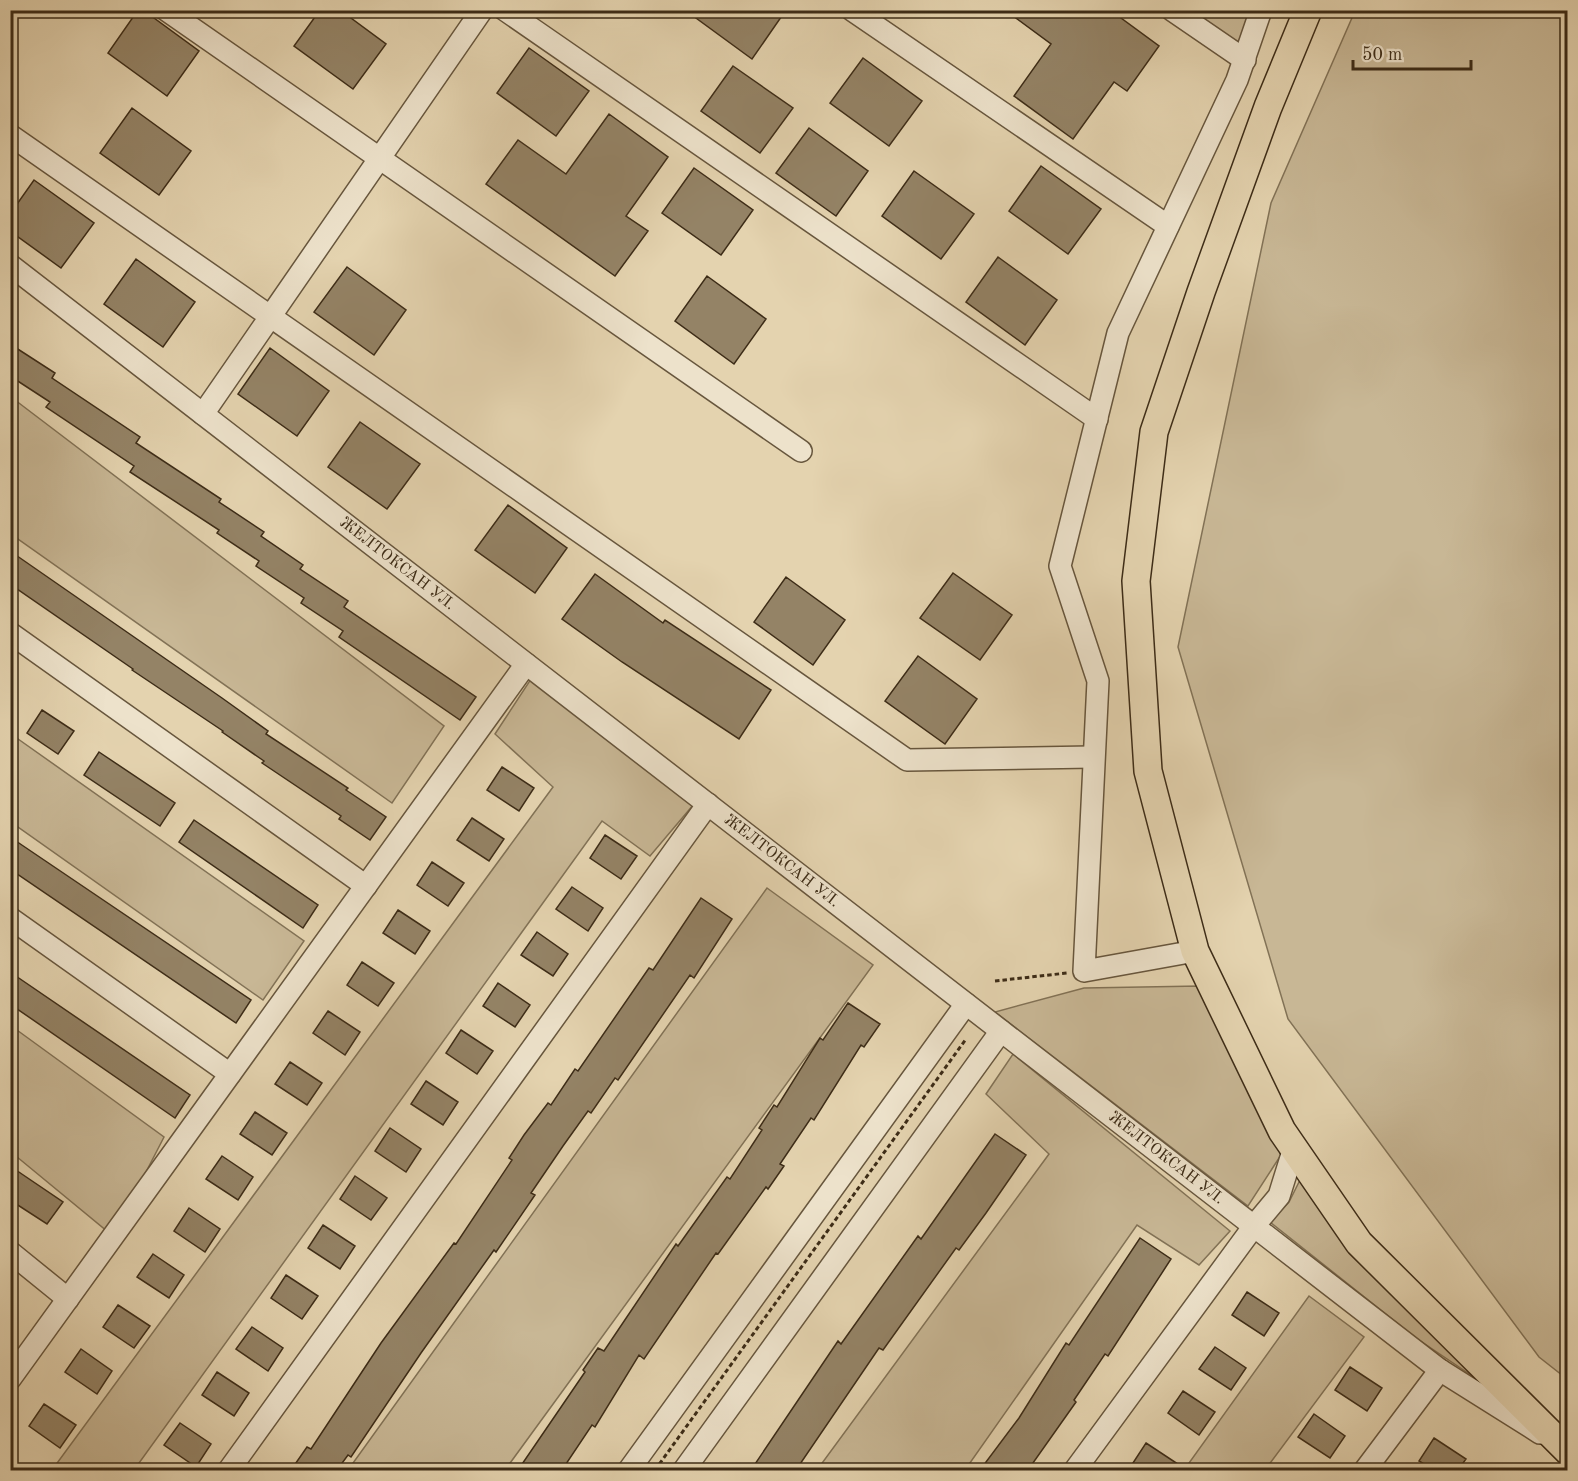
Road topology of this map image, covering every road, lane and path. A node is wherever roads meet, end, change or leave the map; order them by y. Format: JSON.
{"nodes":[{"id":1,"x":166,"y":10,"type":"edge"},
{"id":2,"x":482,"y":10,"type":"edge"},
{"id":3,"x":506,"y":10,"type":"edge"},
{"id":4,"x":852,"y":10,"type":"edge"},
{"id":5,"x":1172,"y":10,"type":"edge"},
{"id":6,"x":1261,"y":10,"type":"edge"},
{"id":7,"x":1308,"y":10,"type":"edge"},
{"id":8,"x":1245,"y":60,"type":"junction"},
{"id":9,"x":10,"y":135,"type":"edge"},
{"id":10,"x":380,"y":159,"type":"junction"},
{"id":11,"x":1168,"y":226,"type":"junction"},
{"id":12,"x":10,"y":265,"type":"edge"},
{"id":13,"x":271,"y":316,"type":"junction"},
{"id":14,"x":203,"y":414,"type":"junction"},
{"id":15,"x":1096,"y":419,"type":"junction"},
{"id":16,"x":801,"y":451,"type":"dead end"},
{"id":17,"x":10,"y":633,"type":"edge"},
{"id":18,"x":526,"y":664,"type":"junction"},
{"id":19,"x":1092,"y":757,"type":"junction"},
{"id":20,"x":708,"y":804,"type":"junction"},
{"id":21,"x":366,"y":886,"type":"junction"},
{"id":22,"x":10,"y":918,"type":"edge"},
{"id":23,"x":1195,"y":951,"type":"junction"},
{"id":24,"x":1084,"y":971,"type":"junction"},
{"id":25,"x":994,"y":981,"type":"dead end"},
{"id":26,"x":966,"y":1004,"type":"junction"},
{"id":27,"x":1001,"y":1031,"type":"junction"},
{"id":28,"x":966,"y":1039,"type":"dead end"},
{"id":29,"x":230,"y":1074,"type":"junction"},
{"id":30,"x":902,"y":1092,"type":"junction"},
{"id":31,"x":919,"y":1105,"type":"junction"},
{"id":32,"x":1294,"y":1148,"type":"junction"},
{"id":33,"x":819,"y":1207,"type":"junction"},
{"id":34,"x":836,"y":1219,"type":"junction"},
{"id":35,"x":1254,"y":1226,"type":"junction"},
{"id":36,"x":10,"y":1252,"type":"edge"},
{"id":37,"x":68,"y":1299,"type":"junction"},
{"id":38,"x":735,"y":1324,"type":"junction"},
{"id":39,"x":752,"y":1336,"type":"junction"},
{"id":40,"x":1440,"y":1370,"type":"junction"},
{"id":41,"x":10,"y":1379,"type":"edge"},
{"id":42,"x":656,"y":1433,"type":"junction"},
{"id":43,"x":673,"y":1446,"type":"junction"},
{"id":44,"x":1564,"y":1449,"type":"edge"},
{"id":45,"x":229,"y":1470,"type":"edge"},
{"id":46,"x":629,"y":1470,"type":"edge"},
{"id":47,"x":655,"y":1470,"type":"edge"},
{"id":48,"x":684,"y":1470,"type":"edge"},
{"id":49,"x":1075,"y":1470,"type":"edge"},
{"id":50,"x":1365,"y":1470,"type":"edge"}],
"edges":[{"from":1,"to":10,"type":"street"},
{"from":2,"to":10,"type":"street"},
{"from":3,"to":15,"type":"street"},
{"from":4,"to":11,"type":"street"},
{"from":5,"to":8,"type":"street"},
{"from":6,"to":8,"type":"street"},
{"from":7,"to":23,"type":"main road"},
{"from":8,"to":11,"type":"street"},
{"from":9,"to":13,"type":"street"},
{"from":10,"to":13,"type":"street"},
{"from":10,"to":16,"type":"street"},
{"from":11,"to":15,"type":"street"},
{"from":12,"to":14,"type":"street","name":"ЖЕЛТОКСАН УЛ."},
{"from":13,"to":14,"type":"street"},
{"from":13,"to":19,"type":"street"},
{"from":14,"to":18,"type":"street","name":"ЖЕЛТОКСАН УЛ."},
{"from":15,"to":19,"type":"street"},
{"from":17,"to":21,"type":"street"},
{"from":18,"to":20,"type":"street","name":"ЖЕЛТОКСАН УЛ."},
{"from":18,"to":21,"type":"street"},
{"from":19,"to":24,"type":"street"},
{"from":20,"to":26,"type":"street","name":"ЖЕЛТОКСАН УЛ."},
{"from":20,"to":45,"type":"street"},
{"from":21,"to":29,"type":"street"},
{"from":22,"to":29,"type":"street"},
{"from":23,"to":24,"type":"street"},
{"from":23,"to":32,"type":"main road"},
{"from":24,"to":25,"type":"path"},
{"from":26,"to":27,"type":"street","name":"ЖЕЛТОКСАН УЛ."},
{"from":26,"to":30,"type":"street"},
{"from":27,"to":35,"type":"street","name":"ЖЕЛТОКСАН УЛ."},
{"from":27,"to":48,"type":"street"},
{"from":28,"to":31,"type":"path"},
{"from":29,"to":37,"type":"street"},
{"from":30,"to":31,"type":"path"},
{"from":30,"to":33,"type":"street"},
{"from":31,"to":34,"type":"path"},
{"from":32,"to":35,"type":"street"},
{"from":32,"to":44,"type":"main road"},
{"from":33,"to":34,"type":"path"},
{"from":33,"to":38,"type":"street"},
{"from":34,"to":39,"type":"path"},
{"from":35,"to":40,"type":"street","name":"ЖЕЛТОКСАН УЛ."},
{"from":35,"to":49,"type":"street"},
{"from":36,"to":37,"type":"street"},
{"from":37,"to":41,"type":"street"},
{"from":38,"to":39,"type":"path"},
{"from":38,"to":42,"type":"street"},
{"from":39,"to":43,"type":"path"},
{"from":40,"to":44,"type":"street","name":"ЖЕЛТОКСАН УЛ."},
{"from":40,"to":50,"type":"street"},
{"from":42,"to":43,"type":"path"},
{"from":42,"to":46,"type":"street"},
{"from":43,"to":47,"type":"path"}]}
